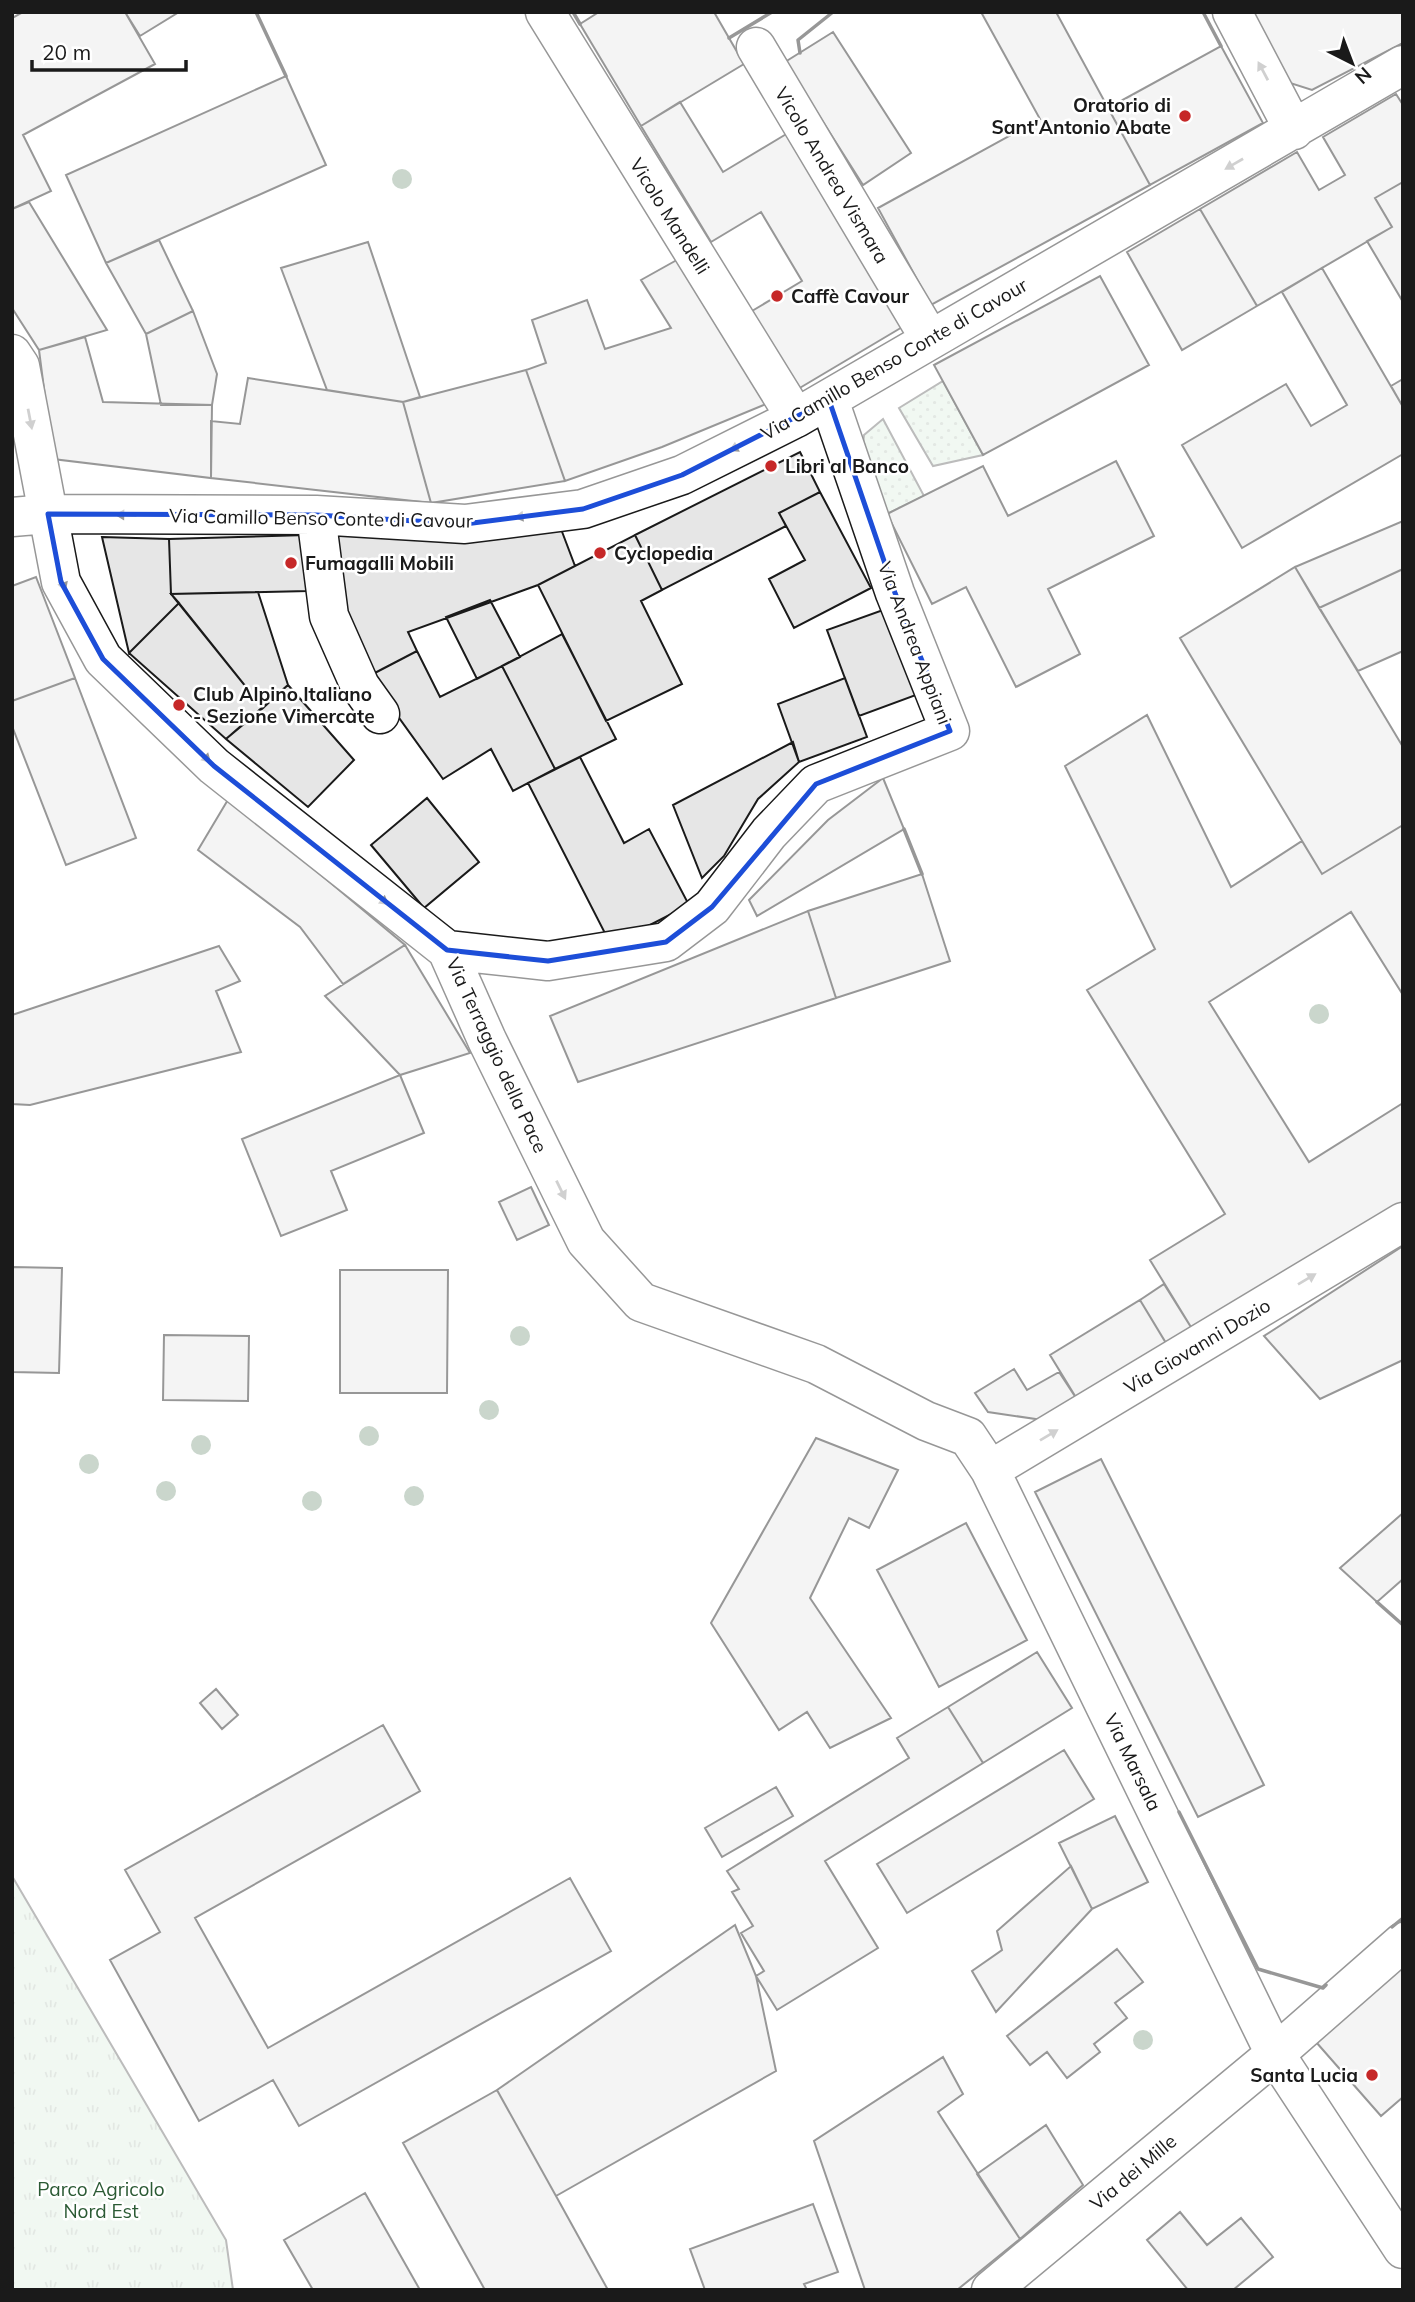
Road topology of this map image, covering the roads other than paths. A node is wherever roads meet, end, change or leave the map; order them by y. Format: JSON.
{"nodes":[{"id":1,"x":545,"y":12,"type":"edge"},
{"id":2,"x":1232,"y":12,"type":"edge"},
{"id":3,"x":756,"y":47,"type":"dead end"},
{"id":4,"x":1402,"y":67,"type":"edge"},
{"id":5,"x":1294,"y":130,"type":"junction"},
{"id":6,"x":930,"y":339,"type":"junction"},
{"id":7,"x":12,"y":354,"type":"edge"},
{"id":8,"x":813,"y":409,"type":"junction"},
{"id":9,"x":316,"y":514,"type":"junction"},
{"id":10,"x":30,"y":516,"type":"edge"},
{"id":11,"x":380,"y":714,"type":"dead end"},
{"id":12,"x":447,"y":950,"type":"junction"},
{"id":13,"x":1403,"y":1222,"type":"edge"},
{"id":14,"x":990,"y":1470,"type":"junction"},
{"id":15,"x":1403,"y":1942,"type":"edge"},
{"id":16,"x":1276,"y":2054,"type":"junction"},
{"id":17,"x":1403,"y":2249,"type":"edge"},
{"id":18,"x":991,"y":2290,"type":"edge"}],
"edges":[{"from":1,"to":8,"type":"street","name":"Vicolo Mandelli"},
{"from":5,"to":2,"type":"street","one_way":true},
{"from":3,"to":6,"type":"street","name":"Vicolo Andrea Vismara"},
{"from":4,"to":5,"type":"street","name":"Via Camillo Benso Conte di Cavour"},
{"from":5,"to":6,"type":"street","name":"Via Camillo Benso Conte di Cavour","one_way":true},
{"from":6,"to":8,"type":"street","name":"Via Camillo Benso Conte di Cavour"},
{"from":7,"to":10,"type":"street","name":"Via Terraggio della Pace","one_way":true},
{"from":8,"to":9,"type":"street","name":"Via Camillo Benso Conte di Cavour","one_way":true},
{"from":8,"to":12,"type":"street","name":"Via Andrea Appiani"},
{"from":9,"to":10,"type":"street","name":"Via Camillo Benso Conte di Cavour","one_way":true},
{"from":9,"to":11,"type":"street"},
{"from":10,"to":12,"type":"street","name":"Via Terraggio della Pace","one_way":true},
{"from":12,"to":14,"type":"street","name":"Via Terraggio della Pace","one_way":true},
{"from":14,"to":13,"type":"street","name":"Via Giovanni Dozio","one_way":true},
{"from":14,"to":16,"type":"street","name":"Via Marsala"},
{"from":15,"to":16,"type":"street"},
{"from":16,"to":17,"type":"street","name":"Via Marsala"},
{"from":16,"to":18,"type":"street","name":"Via dei Mille"}]}
